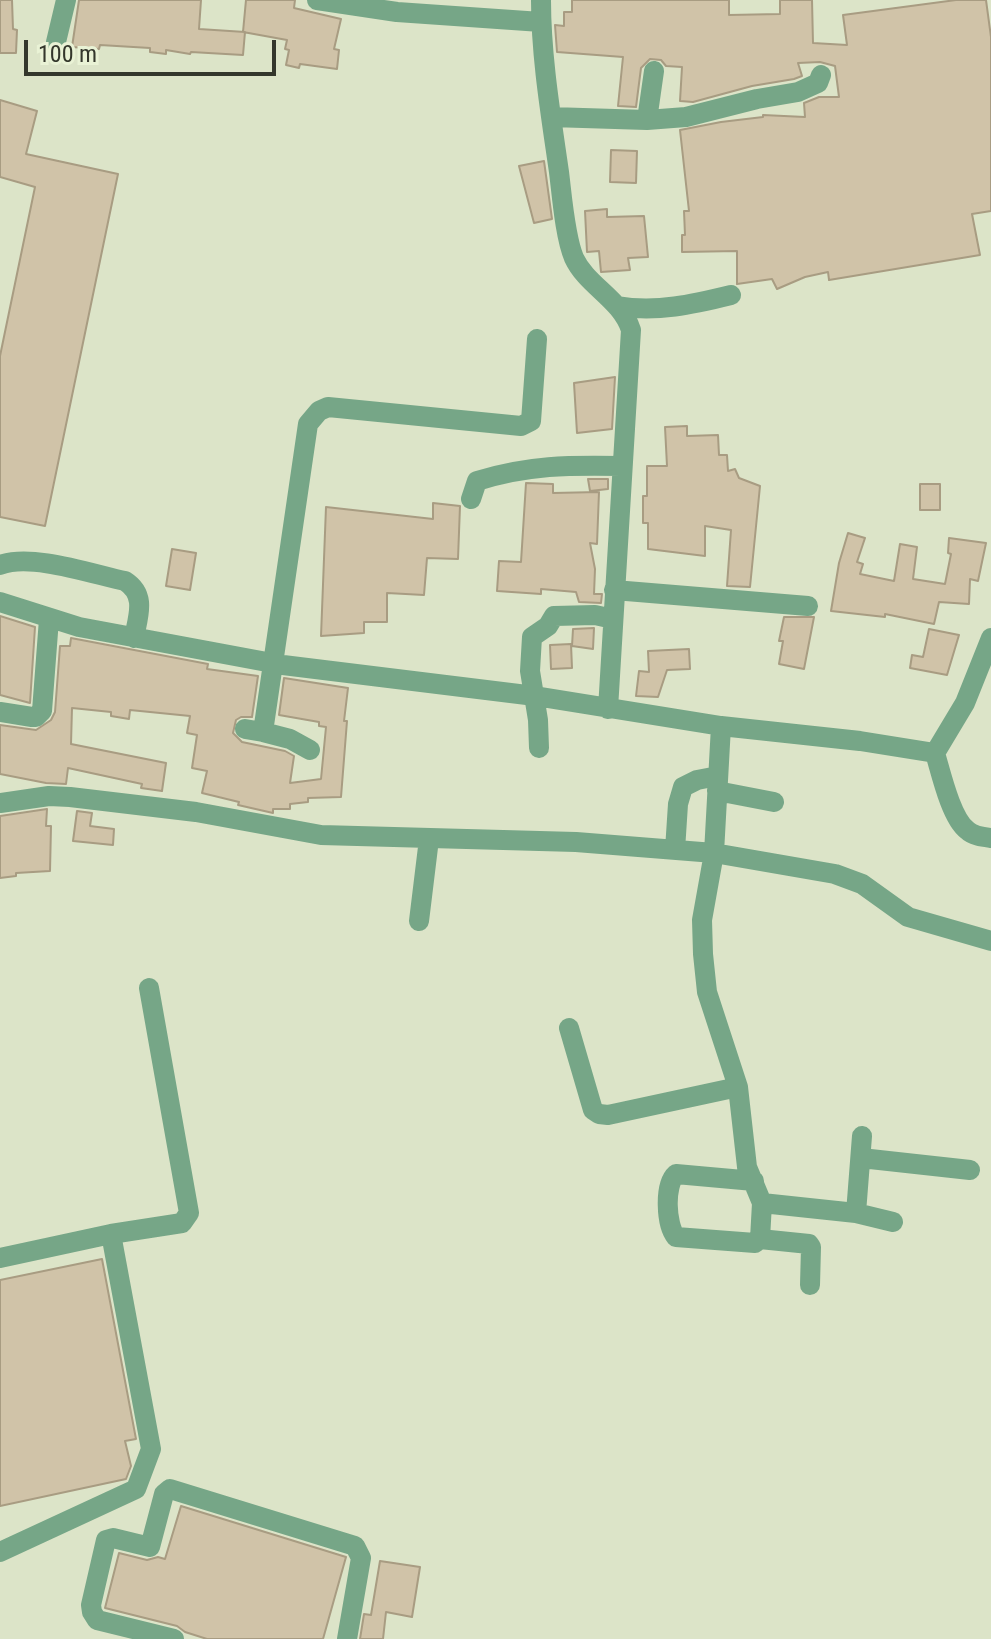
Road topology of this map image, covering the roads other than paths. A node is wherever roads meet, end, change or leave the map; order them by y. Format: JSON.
{"nodes":[{"id":1,"x":66,"y":0,"type":"edge"},
{"id":2,"x":317,"y":0,"type":"edge"},
{"id":3,"x":541,"y":0,"type":"edge"},
{"id":4,"x":541,"y":22,"type":"junction"},
{"id":5,"x":56,"y":42,"type":"dead end"},
{"id":6,"x":654,"y":71,"type":"dead end"},
{"id":7,"x":821,"y":75,"type":"dead end"},
{"id":8,"x":551,"y":117,"type":"junction"},
{"id":9,"x":647,"y":120,"type":"junction"},
{"id":10,"x":731,"y":295,"type":"dead end"},
{"id":11,"x":617,"y":306,"type":"junction"},
{"id":12,"x":537,"y":339,"type":"dead end"},
{"id":13,"x":622,"y":466,"type":"junction"},
{"id":14,"x":471,"y":499,"type":"dead end"},
{"id":15,"x":0,"y":565,"type":"edge"},
{"id":16,"x":614,"y":590,"type":"junction"},
{"id":17,"x":0,"y":602,"type":"edge"},
{"id":18,"x":808,"y":606,"type":"dead end"},
{"id":19,"x":49,"y":619,"type":"junction"},
{"id":20,"x":613,"y":619,"type":"junction"},
{"id":21,"x":134,"y":638,"type":"junction"},
{"id":22,"x":991,"y":638,"type":"edge"},
{"id":23,"x":272,"y":663,"type":"junction"},
{"id":24,"x":535,"y":696,"type":"junction"},
{"id":25,"x":608,"y":709,"type":"junction"},
{"id":26,"x":0,"y":712,"type":"edge"},
{"id":27,"x":721,"y":726,"type":"junction"},
{"id":28,"x":539,"y":748,"type":"dead end"},
{"id":29,"x":310,"y":750,"type":"dead end"},
{"id":30,"x":935,"y":753,"type":"junction"},
{"id":31,"x":717,"y":783,"type":"junction"},
{"id":32,"x":774,"y":802,"type":"dead end"},
{"id":33,"x":0,"y":803,"type":"edge"},
{"id":34,"x":991,"y":838,"type":"edge"},
{"id":35,"x":429,"y":839,"type":"junction"},
{"id":36,"x":675,"y":850,"type":"junction"},
{"id":37,"x":714,"y":853,"type":"junction"},
{"id":38,"x":419,"y":921,"type":"dead end"},
{"id":39,"x":991,"y":941,"type":"edge"},
{"id":40,"x":149,"y":988,"type":"dead end"},
{"id":41,"x":569,"y":1028,"type":"dead end"},
{"id":42,"x":738,"y":1087,"type":"junction"},
{"id":43,"x":862,"y":1136,"type":"dead end"},
{"id":44,"x":861,"y":1158,"type":"junction"},
{"id":45,"x":970,"y":1170,"type":"dead end"},
{"id":46,"x":754,"y":1181,"type":"junction"},
{"id":47,"x":762,"y":1203,"type":"junction"},
{"id":48,"x":856,"y":1213,"type":"junction"},
{"id":49,"x":893,"y":1222,"type":"dead end"},
{"id":50,"x":111,"y":1234,"type":"junction"},
{"id":51,"x":760,"y":1239,"type":"junction"},
{"id":52,"x":0,"y":1258,"type":"edge"},
{"id":53,"x":810,"y":1285,"type":"dead end"},
{"id":54,"x":0,"y":1552,"type":"edge"},
{"id":55,"x":174,"y":1639,"type":"edge"},
{"id":56,"x":347,"y":1639,"type":"edge"}],
"edges":[{"from":1,"to":5,"type":"street"},
{"from":2,"to":4,"type":"street"},
{"from":3,"to":4,"type":"street"},
{"from":4,"to":8,"type":"street"},
{"from":6,"to":9,"type":"street"},
{"from":7,"to":9,"type":"street"},
{"from":8,"to":9,"type":"street"},
{"from":8,"to":11,"type":"street"},
{"from":10,"to":11,"type":"street"},
{"from":11,"to":13,"type":"street"},
{"from":12,"to":23,"type":"street"},
{"from":13,"to":14,"type":"street"},
{"from":13,"to":16,"type":"street"},
{"from":15,"to":21,"type":"street"},
{"from":16,"to":18,"type":"street"},
{"from":16,"to":20,"type":"street"},
{"from":17,"to":19,"type":"street"},
{"from":19,"to":21,"type":"street"},
{"from":19,"to":26,"type":"street"},
{"from":20,"to":24,"type":"street"},
{"from":20,"to":25,"type":"street"},
{"from":21,"to":23,"type":"street"},
{"from":22,"to":30,"type":"street"},
{"from":23,"to":24,"type":"street"},
{"from":23,"to":29,"type":"street"},
{"from":24,"to":25,"type":"street"},
{"from":24,"to":28,"type":"street"},
{"from":25,"to":27,"type":"street"},
{"from":27,"to":30,"type":"street"},
{"from":27,"to":31,"type":"street"},
{"from":30,"to":34,"type":"street"},
{"from":31,"to":32,"type":"street"},
{"from":31,"to":36,"type":"street"},
{"from":31,"to":37,"type":"street"},
{"from":33,"to":35,"type":"street"},
{"from":35,"to":36,"type":"street"},
{"from":35,"to":38,"type":"street"},
{"from":36,"to":37,"type":"street"},
{"from":37,"to":39,"type":"street"},
{"from":37,"to":42,"type":"street"},
{"from":40,"to":50,"type":"street"},
{"from":41,"to":42,"type":"street"},
{"from":42,"to":46,"type":"street"},
{"from":43,"to":44,"type":"street"},
{"from":44,"to":45,"type":"street"},
{"from":44,"to":48,"type":"street"},
{"from":46,"to":47,"type":"street"},
{"from":46,"to":51,"type":"street"},
{"from":47,"to":48,"type":"street"},
{"from":47,"to":51,"type":"street"},
{"from":48,"to":49,"type":"street"},
{"from":50,"to":52,"type":"street"},
{"from":50,"to":54,"type":"street"},
{"from":51,"to":53,"type":"street"},
{"from":55,"to":56,"type":"street"}]}
